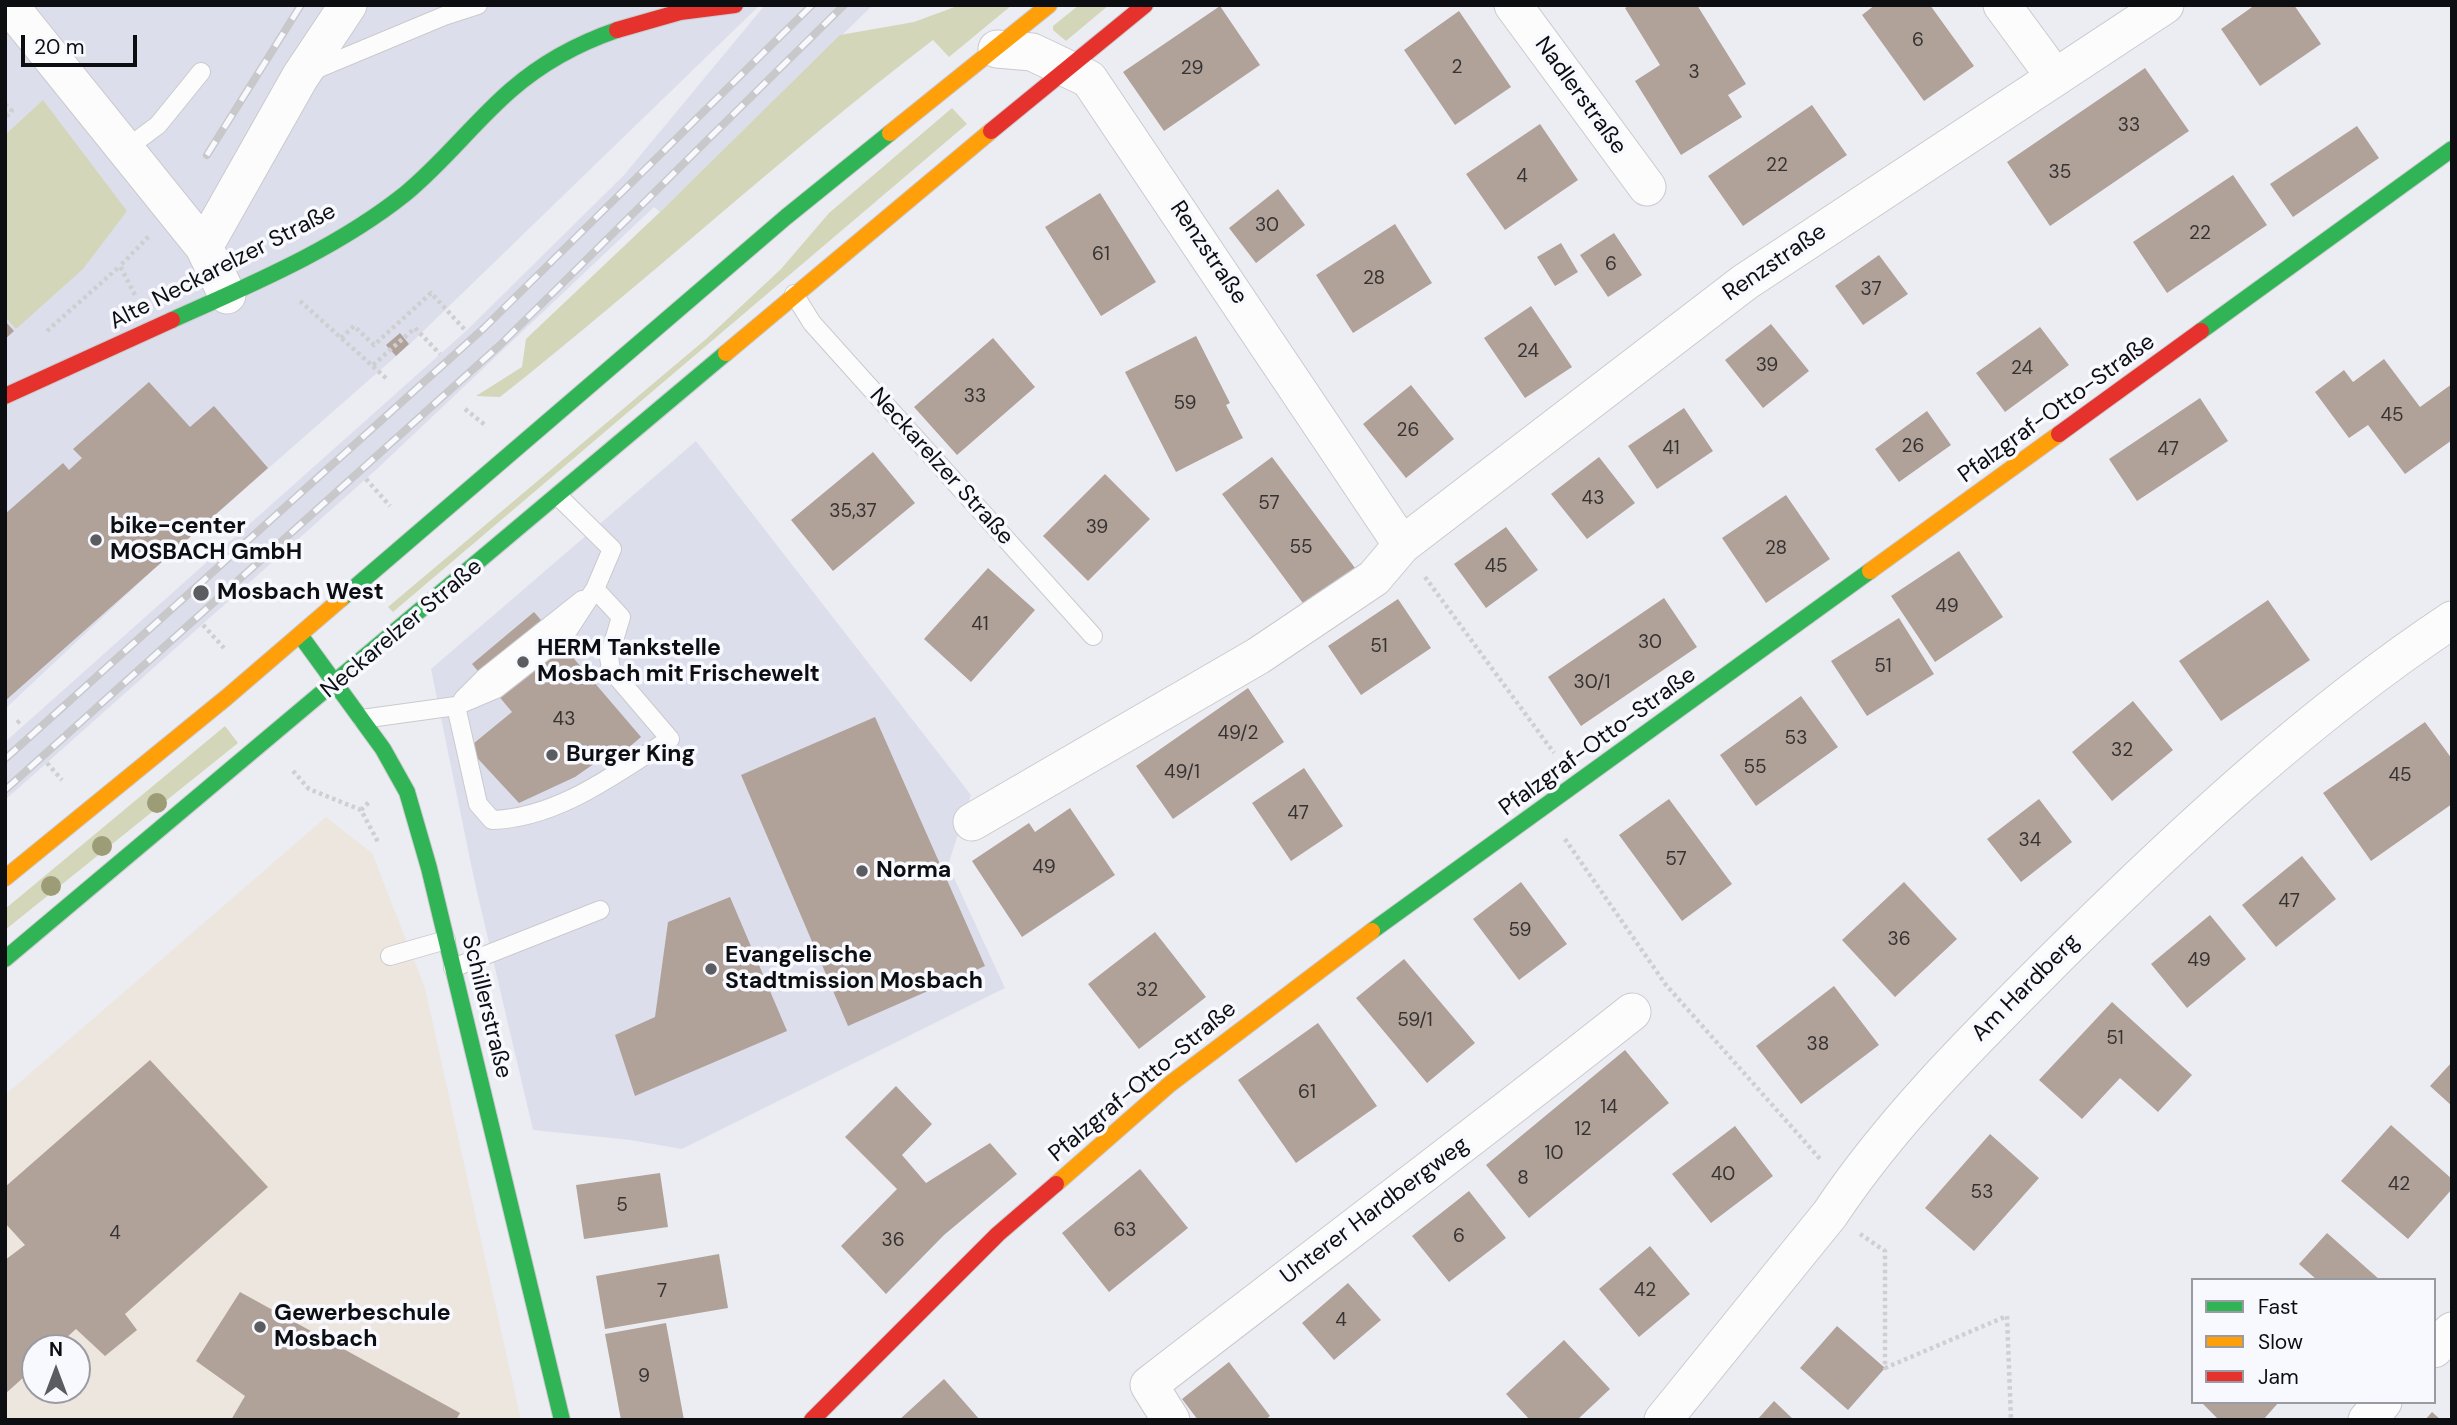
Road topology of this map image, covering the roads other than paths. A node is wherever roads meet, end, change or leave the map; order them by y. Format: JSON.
{"nodes":[{"id":1,"x":9,"y":5,"type":"edge"},
{"id":2,"x":348,"y":5,"type":"edge"},
{"id":3,"x":478,"y":5,"type":"edge"},
{"id":4,"x":735,"y":5,"type":"edge"},
{"id":5,"x":1049,"y":5,"type":"edge"},
{"id":6,"x":1145,"y":5,"type":"edge"},
{"id":7,"x":1513,"y":5,"type":"edge"},
{"id":8,"x":2002,"y":5,"type":"edge"},
{"id":9,"x":2165,"y":5,"type":"edge"},
{"id":10,"x":997,"y":49,"type":"junction"},
{"id":11,"x":1068,"y":68,"type":"junction"},
{"id":12,"x":201,"y":72,"type":"dead end"},
{"id":13,"x":299,"y":77,"type":"junction"},
{"id":14,"x":2056,"y":77,"type":"junction"},
{"id":15,"x":2452,"y":149,"type":"edge"},
{"id":16,"x":123,"y":151,"type":"junction"},
{"id":17,"x":1647,"y":187,"type":"dead end"},
{"id":18,"x":204,"y":247,"type":"junction"},
{"id":19,"x":794,"y":294,"type":"junction"},
{"id":20,"x":227,"y":295,"type":"junction"},
{"id":21,"x":5,"y":396,"type":"edge"},
{"id":22,"x":558,"y":496,"type":"junction"},
{"id":23,"x":1410,"y":555,"type":"junction"},
{"id":24,"x":595,"y":589,"type":"junction"},
{"id":25,"x":2452,"y":620,"type":"edge"},
{"id":26,"x":299,"y":635,"type":"junction"},
{"id":27,"x":1093,"y":636,"type":"dead end"},
{"id":28,"x":337,"y":685,"type":"junction"},
{"id":29,"x":456,"y":706,"type":"junction"},
{"id":30,"x":362,"y":719,"type":"junction"},
{"id":31,"x":972,"y":822,"type":"dead end"},
{"id":32,"x":5,"y":878,"type":"edge"},
{"id":33,"x":600,"y":910,"type":"dead end"},
{"id":34,"x":446,"y":940,"type":"junction"},
{"id":35,"x":390,"y":956,"type":"dead end"},
{"id":36,"x":5,"y":959,"type":"edge"},
{"id":37,"x":453,"y":968,"type":"junction"},
{"id":38,"x":1632,"y":1012,"type":"dead end"},
{"id":39,"x":2452,"y":1331,"type":"edge"},
{"id":40,"x":2436,"y":1347,"type":"edge"},
{"id":41,"x":2381,"y":1404,"type":"edge"},
{"id":42,"x":562,"y":1420,"type":"edge"},
{"id":43,"x":812,"y":1420,"type":"edge"},
{"id":44,"x":1171,"y":1420,"type":"edge"},
{"id":45,"x":1662,"y":1420,"type":"edge"},
{"id":46,"x":2367,"y":1420,"type":"edge"}],
"edges":[{"from":1,"to":16,"type":"street"},
{"from":2,"to":13,"type":"street"},
{"from":3,"to":13,"type":"lane"},
{"from":4,"to":20,"type":"street","name":"Alte Neckarelzer Straße"},
{"from":5,"to":10,"type":"street"},
{"from":6,"to":11,"type":"street","name":"Neckarelzer Straße"},
{"from":7,"to":17,"type":"street","name":"Nadlerstraße"},
{"from":8,"to":14,"type":"street"},
{"from":9,"to":14,"type":"street","name":"Renzstraße"},
{"from":10,"to":11,"type":"street","name":"Renzstraße"},
{"from":10,"to":26,"type":"street"},
{"from":11,"to":19,"type":"street","name":"Neckarelzer Straße"},
{"from":11,"to":23,"type":"street","name":"Renzstraße"},
{"from":12,"to":16,"type":"lane"},
{"from":13,"to":18,"type":"street"},
{"from":14,"to":23,"type":"street","name":"Renzstraße"},
{"from":15,"to":43,"type":"street","name":"Pfalzgraf-Otto-Straße"},
{"from":16,"to":18,"type":"street"},
{"from":18,"to":20,"type":"street"},
{"from":19,"to":22,"type":"street","name":"Neckarelzer Straße"},
{"from":19,"to":27,"type":"lane","name":"Neckarelzer Straße"},
{"from":20,"to":21,"type":"street","name":"Alte Neckarelzer Straße"},
{"from":22,"to":24,"type":"lane"},
{"from":22,"to":28,"type":"street","name":"Neckarelzer Straße"},
{"from":23,"to":31,"type":"street","name":"Renzstraße"},
{"from":24,"to":29,"type":"lane"},
{"from":24,"to":29,"type":"lane"},
{"from":25,"to":45,"type":"street","name":"Am Hardberg"},
{"from":26,"to":28,"type":"street","name":"Schillerstraße"},
{"from":26,"to":32,"type":"street"},
{"from":28,"to":30,"type":"street","name":"Schillerstraße"},
{"from":28,"to":36,"type":"street","name":"Neckarelzer Straße"},
{"from":29,"to":30,"type":"lane"},
{"from":30,"to":34,"type":"street","name":"Schillerstraße"},
{"from":33,"to":37,"type":"lane"},
{"from":34,"to":35,"type":"lane"},
{"from":34,"to":37,"type":"street","name":"Schillerstraße"},
{"from":37,"to":42,"type":"street","name":"Schillerstraße"},
{"from":38,"to":44,"type":"street","name":"Unterer Hardbergweg"},
{"from":39,"to":40,"type":"street"},
{"from":41,"to":46,"type":"street"}]}
